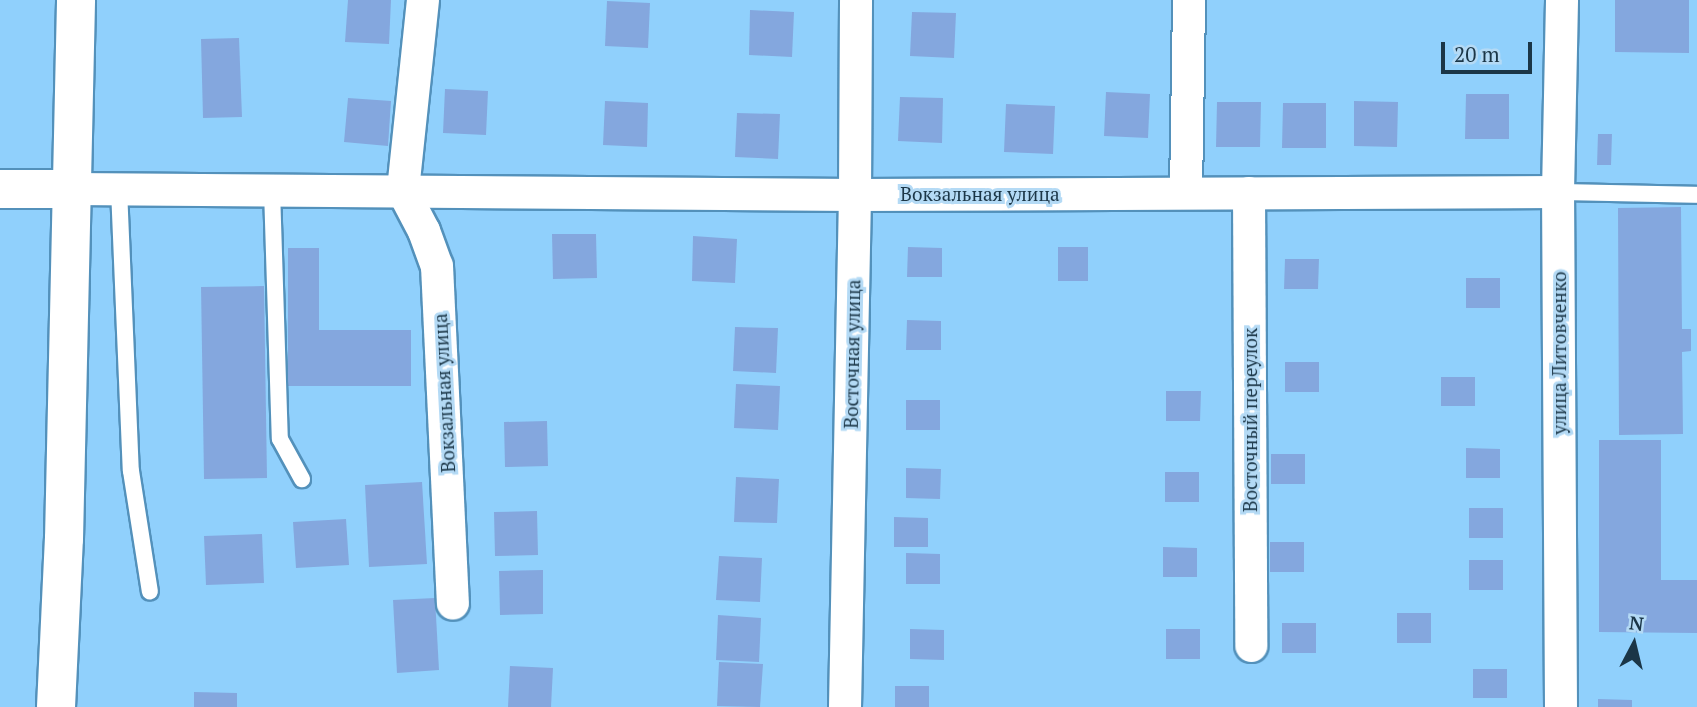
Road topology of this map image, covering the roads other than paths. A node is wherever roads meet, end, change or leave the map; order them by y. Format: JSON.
{"nodes":[{"id":1,"x":76,"y":0,"type":"edge"},
{"id":2,"x":423,"y":0,"type":"edge"},
{"id":3,"x":856,"y":0,"type":"edge"},
{"id":4,"x":1189,"y":0,"type":"edge"},
{"id":5,"x":1562,"y":0,"type":"edge"},
{"id":6,"x":72,"y":188,"type":"junction"},
{"id":7,"x":0,"y":189,"type":"edge"},
{"id":8,"x":119,"y":189,"type":"junction"},
{"id":9,"x":272,"y":190,"type":"junction"},
{"id":10,"x":403,"y":191,"type":"junction"},
{"id":11,"x":1558,"y":192,"type":"junction"},
{"id":12,"x":1186,"y":193,"type":"junction"},
{"id":13,"x":1249,"y":193,"type":"junction"},
{"id":14,"x":855,"y":194,"type":"junction"},
{"id":15,"x":1697,"y":195,"type":"edge"},
{"id":16,"x":302,"y":479,"type":"dead end"},
{"id":17,"x":150,"y":592,"type":"dead end"},
{"id":18,"x":453,"y":604,"type":"dead end"},
{"id":19,"x":1251,"y":646,"type":"dead end"},
{"id":20,"x":57,"y":707,"type":"edge"},
{"id":21,"x":845,"y":707,"type":"edge"},
{"id":22,"x":1561,"y":707,"type":"edge"}],
"edges":[{"from":1,"to":6,"type":"main road"},
{"from":2,"to":10,"type":"street"},
{"from":3,"to":14,"type":"street","name":"Восточная улица"},
{"from":4,"to":12,"type":"street"},
{"from":5,"to":11,"type":"street","name":"улица Литовченко"},
{"from":6,"to":7,"type":"main road","name":"Вокзальная улица"},
{"from":6,"to":8,"type":"street","name":"Вокзальная улица"},
{"from":6,"to":20,"type":"main road"},
{"from":8,"to":9,"type":"street","name":"Вокзальная улица"},
{"from":8,"to":17,"type":"lane"},
{"from":9,"to":10,"type":"street","name":"Вокзальная улица"},
{"from":9,"to":16,"type":"lane"},
{"from":10,"to":14,"type":"street","name":"Вокзальная улица"},
{"from":10,"to":18,"type":"street","name":"Вокзальная улица"},
{"from":11,"to":13,"type":"street","name":"Вокзальная улица"},
{"from":11,"to":15,"type":"lane"},
{"from":11,"to":22,"type":"street","name":"улица Литовченко"},
{"from":12,"to":13,"type":"street","name":"Вокзальная улица"},
{"from":12,"to":14,"type":"street","name":"Вокзальная улица"},
{"from":13,"to":19,"type":"street","name":"Восточный переулок"},
{"from":14,"to":21,"type":"street","name":"Восточная улица"}]}
